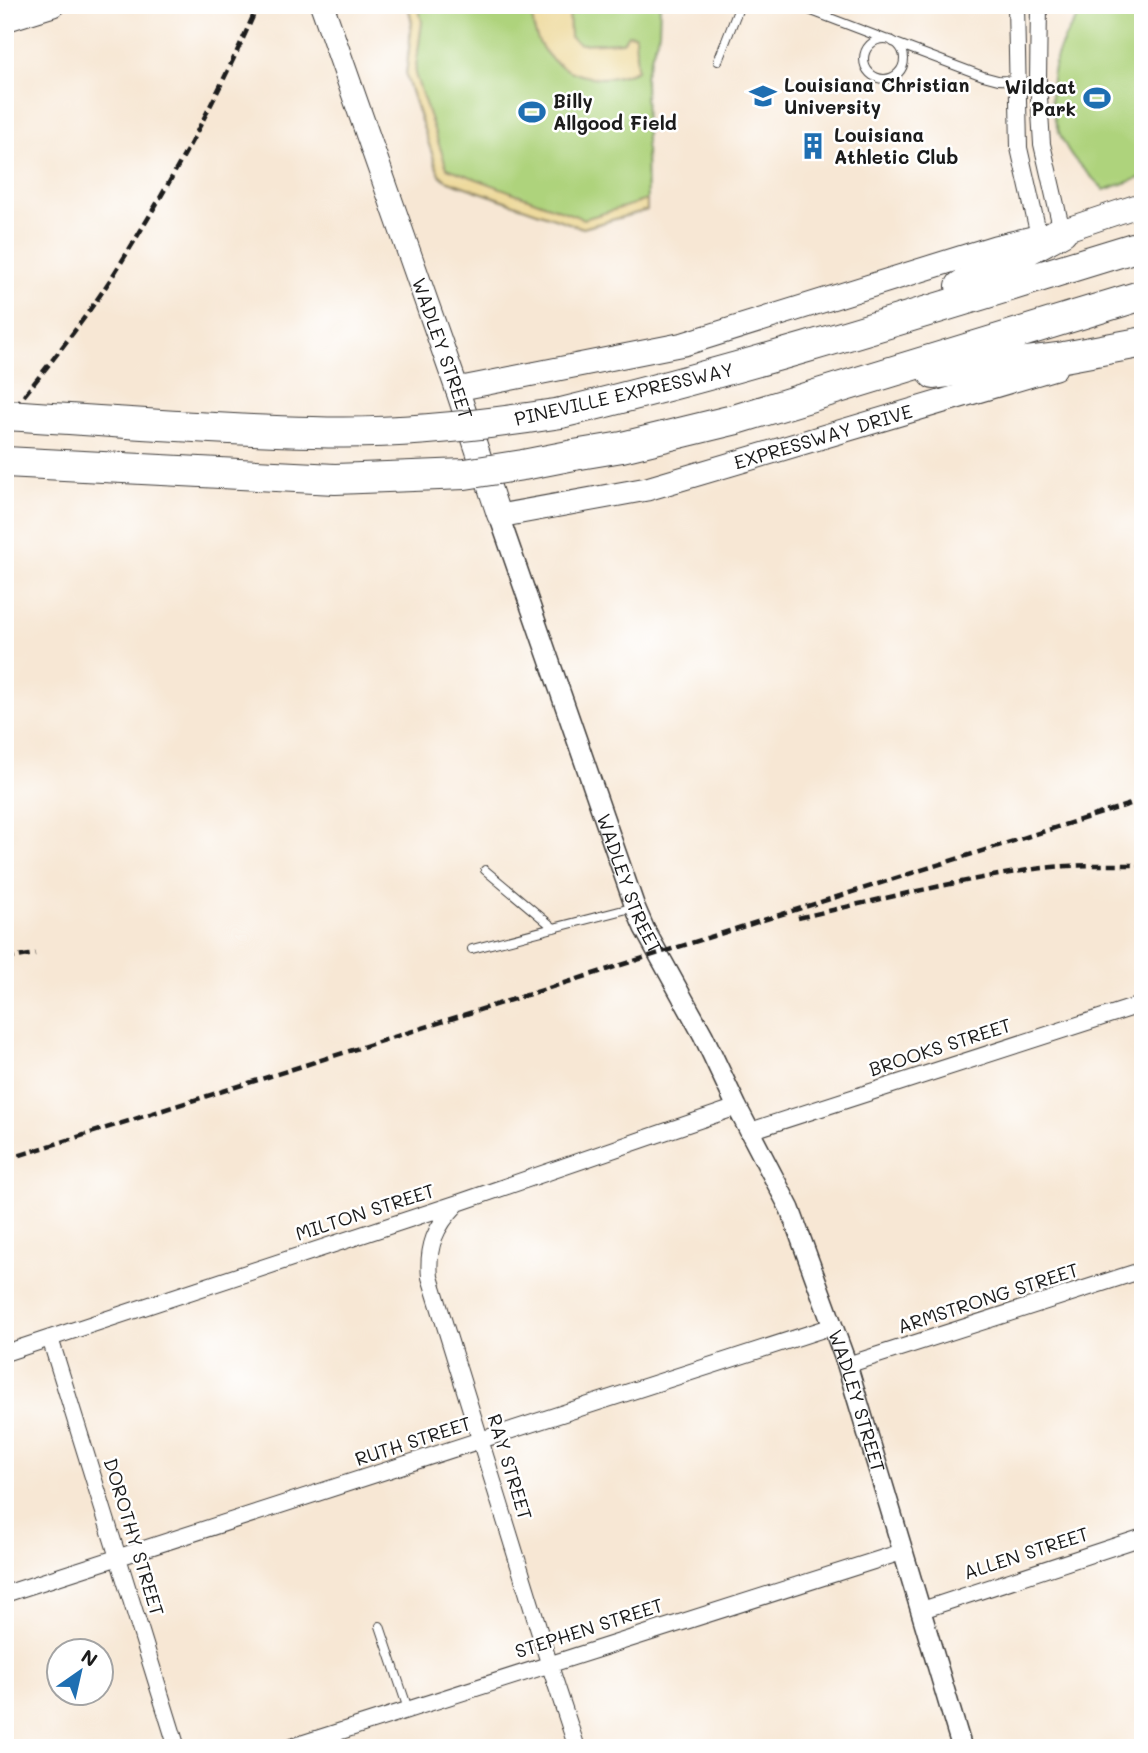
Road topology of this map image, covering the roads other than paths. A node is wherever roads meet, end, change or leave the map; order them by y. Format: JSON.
{"nodes":[{"id":1,"x":322,"y":5,"type":"edge"},
{"id":2,"x":740,"y":5,"type":"edge"},
{"id":3,"x":796,"y":5,"type":"edge"},
{"id":4,"x":1016,"y":5,"type":"edge"},
{"id":5,"x":1039,"y":5,"type":"edge"},
{"id":6,"x":44,"y":7,"type":"edge"},
{"id":7,"x":5,"y":20,"type":"edge"},
{"id":8,"x":890,"y":41,"type":"junction"},
{"id":9,"x":718,"y":61,"type":"dead end"},
{"id":10,"x":1016,"y":80,"type":"junction"},
{"id":11,"x":1038,"y":81,"type":"junction"},
{"id":12,"x":1143,"y":204,"type":"edge"},
{"id":13,"x":1050,"y":233,"type":"junction"},
{"id":14,"x":1143,"y":245,"type":"edge"},
{"id":15,"x":1143,"y":295,"type":"edge"},
{"id":16,"x":845,"y":334,"type":"junction"},
{"id":17,"x":1141,"y":343,"type":"edge"},
{"id":18,"x":860,"y":382,"type":"junction"},
{"id":19,"x":457,"y":389,"type":"junction"},
{"id":20,"x":5,"y":415,"type":"edge"},
{"id":21,"x":5,"y":462,"type":"edge"},
{"id":22,"x":499,"y":516,"type":"junction"},
{"id":23,"x":485,"y":870,"type":"dead end"},
{"id":24,"x":635,"y":907,"type":"junction"},
{"id":25,"x":554,"y":928,"type":"junction"},
{"id":26,"x":472,"y":949,"type":"dead end"},
{"id":27,"x":1143,"y":1004,"type":"edge"},
{"id":28,"x":737,"y":1107,"type":"junction"},
{"id":29,"x":750,"y":1131,"type":"junction"},
{"id":30,"x":458,"y":1203,"type":"junction"},
{"id":31,"x":1143,"y":1270,"type":"edge"},
{"id":32,"x":833,"y":1326,"type":"junction"},
{"id":33,"x":50,"y":1338,"type":"junction"},
{"id":34,"x":5,"y":1353,"type":"edge"},
{"id":35,"x":847,"y":1365,"type":"junction"},
{"id":36,"x":481,"y":1441,"type":"junction"},
{"id":37,"x":1143,"y":1537,"type":"edge"},
{"id":38,"x":905,"y":1551,"type":"junction"},
{"id":39,"x":119,"y":1559,"type":"junction"},
{"id":40,"x":5,"y":1594,"type":"edge"},
{"id":41,"x":922,"y":1610,"type":"junction"},
{"id":42,"x":380,"y":1626,"type":"dead end"},
{"id":43,"x":549,"y":1663,"type":"junction"},
{"id":44,"x":408,"y":1709,"type":"junction"},
{"id":45,"x":177,"y":1748,"type":"edge"},
{"id":46,"x":288,"y":1748,"type":"edge"},
{"id":47,"x":577,"y":1748,"type":"edge"},
{"id":48,"x":962,"y":1748,"type":"edge"}],
"edges":[{"from":1,"to":19,"type":"main road","name":"WADLEY STREET"},
{"from":2,"to":9,"type":"lane"},
{"from":3,"to":8,"type":"lane"},
{"from":4,"to":10,"type":"street"},
{"from":5,"to":11,"type":"street"},
{"from":6,"to":7,"type":"main road"},
{"from":8,"to":8,"type":"lane"},
{"from":8,"to":10,"type":"lane"},
{"from":10,"to":11,"type":"street"},
{"from":10,"to":13,"type":"street"},
{"from":11,"to":13,"type":"street"},
{"from":12,"to":13,"type":"main road"},
{"from":13,"to":16,"type":"highway"},
{"from":13,"to":19,"type":"main road"},
{"from":14,"to":16,"type":"highway","name":"PINEVILLE EXPRESSWAY"},
{"from":15,"to":18,"type":"highway"},
{"from":16,"to":20,"type":"highway","name":"PINEVILLE EXPRESSWAY","bridge":true},
{"from":17,"to":18,"type":"highway"},
{"from":17,"to":22,"type":"main road","name":"EXPRESSWAY DRIVE"},
{"from":18,"to":21,"type":"highway","bridge":true},
{"from":19,"to":22,"type":"main road","name":"WADLEY STREET"},
{"from":22,"to":24,"type":"street","name":"WADLEY STREET"},
{"from":23,"to":25,"type":"lane"},
{"from":24,"to":25,"type":"lane"},
{"from":24,"to":28,"type":"street","name":"WADLEY STREET"},
{"from":25,"to":26,"type":"lane"},
{"from":27,"to":29,"type":"street","name":"BROOKS STREET"},
{"from":28,"to":29,"type":"street","name":"WADLEY STREET"},
{"from":28,"to":30,"type":"street","name":"MILTON STREET"},
{"from":29,"to":32,"type":"street","name":"WADLEY STREET"},
{"from":30,"to":33,"type":"street","name":"MILTON STREET"},
{"from":30,"to":36,"type":"street","name":"RAY STREET"},
{"from":31,"to":35,"type":"street","name":"ARMSTRONG STREET"},
{"from":32,"to":35,"type":"street","name":"WADLEY STREET"},
{"from":32,"to":36,"type":"street","name":"RUTH STREET"},
{"from":33,"to":34,"type":"street","name":"MILTON STREET"},
{"from":33,"to":39,"type":"street","name":"DOROTHY STREET"},
{"from":35,"to":38,"type":"street","name":"WADLEY STREET"},
{"from":36,"to":39,"type":"street","name":"RUTH STREET"},
{"from":36,"to":43,"type":"street","name":"RAY STREET"},
{"from":37,"to":41,"type":"street","name":"ALLEN STREET"},
{"from":38,"to":41,"type":"street","name":"WADLEY STREET"},
{"from":38,"to":43,"type":"street","name":"STEPHEN STREET"},
{"from":39,"to":40,"type":"street","name":"RUTH STREET"},
{"from":39,"to":45,"type":"street","name":"DOROTHY STREET"},
{"from":41,"to":48,"type":"street","name":"WADLEY STREET"},
{"from":42,"to":44,"type":"lane"},
{"from":43,"to":44,"type":"street","name":"STEPHEN STREET"},
{"from":43,"to":47,"type":"street","name":"RAY STREET"},
{"from":44,"to":46,"type":"street","name":"STEPHEN STREET"}]}
